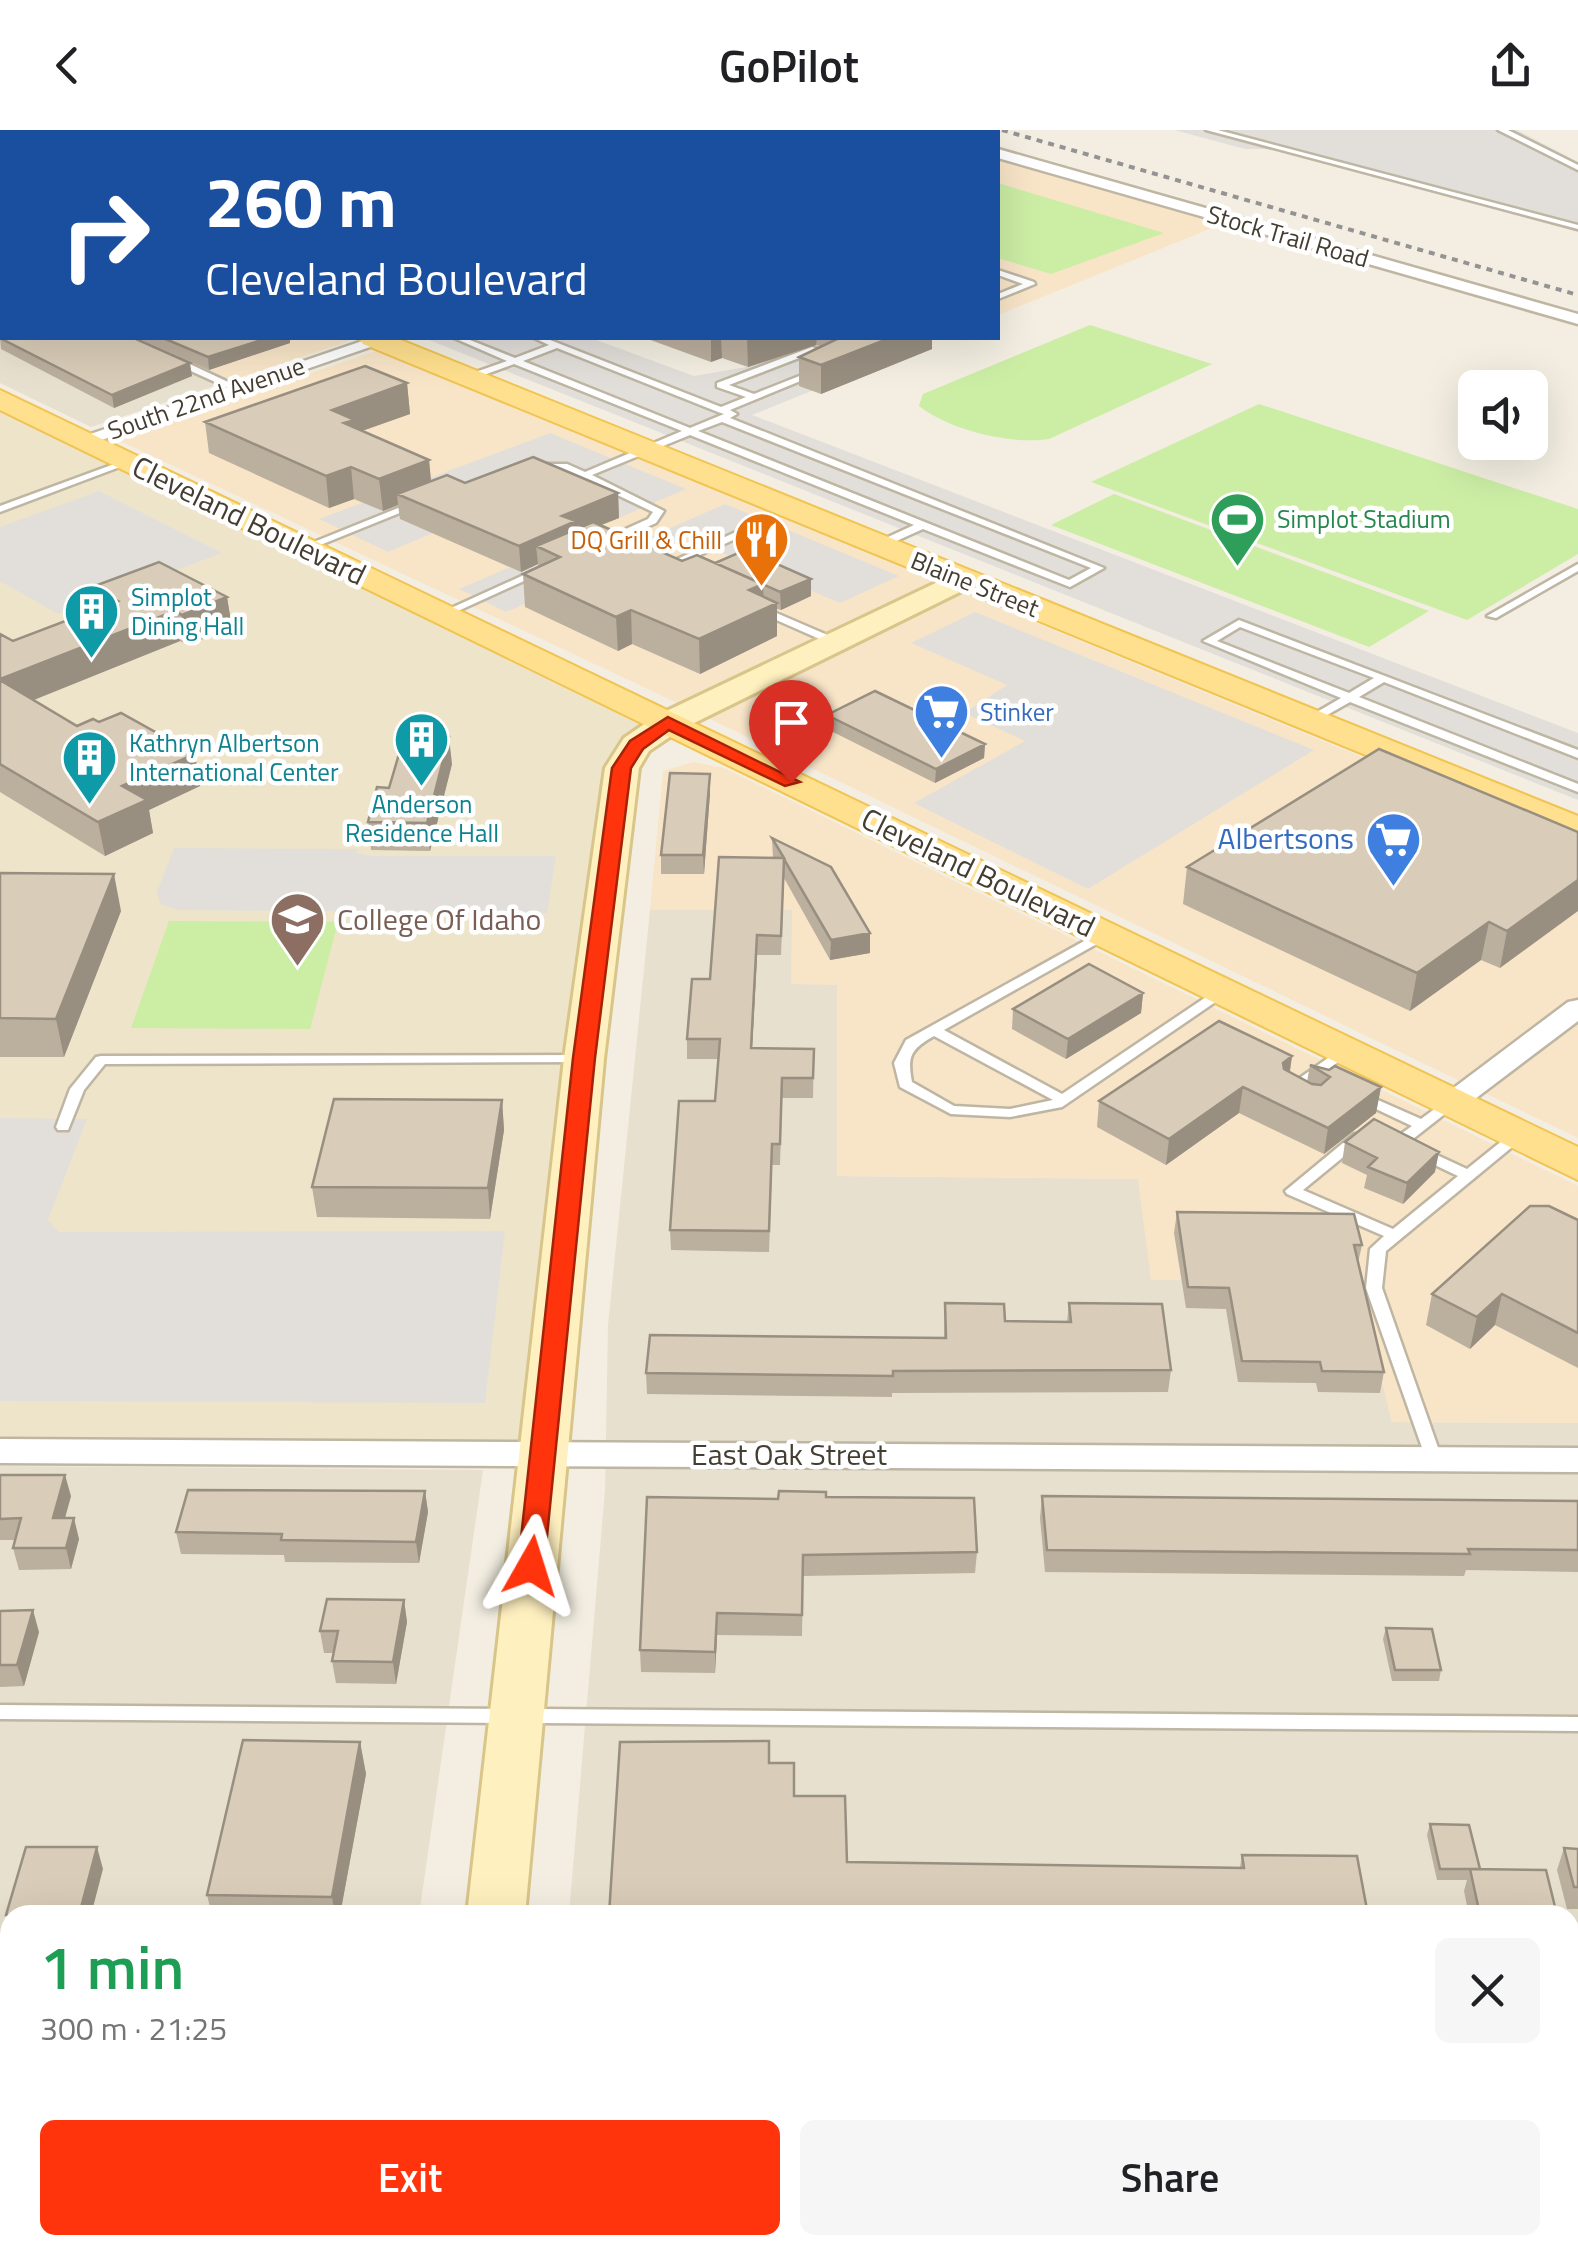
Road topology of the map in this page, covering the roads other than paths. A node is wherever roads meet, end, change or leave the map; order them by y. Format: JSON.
{"nodes":[{"id":1,"x":1210,"y":130,"type":"edge"},
{"id":2,"x":1502,"y":130,"type":"edge"},
{"id":3,"x":1000,"y":154,"type":"edge"},
{"id":4,"x":1578,"y":168,"type":"edge"},
{"id":5,"x":1578,"y":227,"type":"edge"},
{"id":6,"x":1000,"y":273,"type":"edge"},
{"id":7,"x":1000,"y":297,"type":"edge"},
{"id":8,"x":1578,"y":319,"type":"edge"},
{"id":9,"x":374,"y":340,"type":"edge"},
{"id":10,"x":385,"y":340,"type":"edge"},
{"id":11,"x":463,"y":340,"type":"edge"},
{"id":12,"x":543,"y":340,"type":"edge"},
{"id":13,"x":558,"y":346,"type":"junction"},
{"id":14,"x":171,"y":359,"type":"edge"},
{"id":15,"x":516,"y":361,"type":"junction"},
{"id":16,"x":470,"y":377,"type":"junction"},
{"id":17,"x":236,"y":388,"type":"junction"},
{"id":18,"x":754,"y":397,"type":"junction"},
{"id":19,"x":0,"y":399,"type":"edge"},
{"id":20,"x":721,"y":414,"type":"junction"},
{"id":21,"x":690,"y":432,"type":"junction"},
{"id":22,"x":82,"y":440,"type":"junction"},
{"id":23,"x":646,"y":450,"type":"junction"},
{"id":24,"x":128,"y":462,"type":"junction"},
{"id":25,"x":520,"y":468,"type":"edge"},
{"id":26,"x":585,"y":475,"type":"junction"},
{"id":27,"x":434,"y":498,"type":"edge"},
{"id":28,"x":0,"y":509,"type":"edge"},
{"id":29,"x":923,"y":525,"type":"junction"},
{"id":30,"x":738,"y":534,"type":"dead end"},
{"id":31,"x":879,"y":545,"type":"junction"},
{"id":32,"x":304,"y":548,"type":"junction"},
{"id":33,"x":584,"y":551,"type":"edge"},
{"id":34,"x":550,"y":566,"type":"edge"},
{"id":35,"x":1578,"y":567,"type":"edge"},
{"id":36,"x":682,"y":575,"type":"edge"},
{"id":37,"x":963,"y":579,"type":"junction"},
{"id":38,"x":752,"y":606,"type":"edge"},
{"id":39,"x":442,"y":614,"type":"junction"},
{"id":40,"x":1492,"y":616,"type":"dead end"},
{"id":41,"x":835,"y":642,"type":"junction"},
{"id":42,"x":1384,"y":678,"type":"junction"},
{"id":43,"x":1350,"y":697,"type":"junction"},
{"id":44,"x":1309,"y":721,"type":"junction"},
{"id":45,"x":668,"y":722,"type":"junction"},
{"id":46,"x":1578,"y":754,"type":"edge"},
{"id":47,"x":1578,"y":788,"type":"edge"},
{"id":48,"x":1578,"y":830,"type":"edge"},
{"id":49,"x":1104,"y":934,"type":"junction"},
{"id":50,"x":1223,"y":992,"type":"junction"},
{"id":51,"x":1578,"y":1008,"type":"edge"},
{"id":52,"x":1182,"y":1020,"type":"junction"},
{"id":53,"x":1199,"y":1028,"type":"dead end"},
{"id":54,"x":934,"y":1030,"type":"junction"},
{"id":55,"x":584,"y":1058,"type":"junction"},
{"id":56,"x":1337,"y":1066,"type":"junction"},
{"id":57,"x":1287,"y":1072,"type":"edge"},
{"id":58,"x":1309,"y":1077,"type":"junction"},
{"id":59,"x":1344,"y":1088,"type":"edge"},
{"id":60,"x":1302,"y":1098,"type":"edge"},
{"id":61,"x":1063,"y":1100,"type":"junction"},
{"id":62,"x":1453,"y":1102,"type":"junction"},
{"id":63,"x":1422,"y":1125,"type":"junction"},
{"id":64,"x":63,"y":1126,"type":"dead end"},
{"id":65,"x":1518,"y":1135,"type":"junction"},
{"id":66,"x":1399,"y":1143,"type":"junction"},
{"id":67,"x":1578,"y":1165,"type":"edge"},
{"id":68,"x":1467,"y":1174,"type":"junction"},
{"id":69,"x":1394,"y":1235,"type":"junction"},
{"id":70,"x":0,"y":1452,"type":"edge"},
{"id":71,"x":542,"y":1454,"type":"junction"},
{"id":72,"x":1434,"y":1459,"type":"junction"},
{"id":73,"x":1578,"y":1460,"type":"edge"},
{"id":74,"x":0,"y":1712,"type":"edge"},
{"id":75,"x":516,"y":1716,"type":"junction"},
{"id":76,"x":1578,"y":1724,"type":"edge"},
{"id":77,"x":497,"y":1905,"type":"edge"}],
"edges":[{"from":1,"to":5,"type":"lane"},
{"from":2,"to":4,"type":"lane"},
{"from":3,"to":8,"type":"street","name":"Stock Trail Road"},
{"from":6,"to":7,"type":"lane"},
{"from":9,"to":17,"type":"street","name":"South 22nd Avenue"},
{"from":10,"to":16,"type":"main road","name":"Blaine Street"},
{"from":11,"to":15,"type":"lane"},
{"from":12,"to":13,"type":"lane"},
{"from":13,"to":15,"type":"lane"},
{"from":13,"to":20,"type":"lane"},
{"from":14,"to":17,"type":"lane"},
{"from":15,"to":16,"type":"lane"},
{"from":15,"to":21,"type":"lane"},
{"from":16,"to":23,"type":"main road","name":"Blaine Street"},
{"from":17,"to":22,"type":"street","name":"South 22nd Avenue"},
{"from":18,"to":18,"type":"lane"},
{"from":18,"to":20,"type":"lane"},
{"from":19,"to":22,"type":"main road","name":"Cleveland Boulevard"},
{"from":20,"to":21,"type":"lane"},
{"from":20,"to":29,"type":"lane"},
{"from":21,"to":23,"type":"lane"},
{"from":21,"to":29,"type":"lane"},
{"from":22,"to":24,"type":"main road","name":"Cleveland Boulevard"},
{"from":23,"to":26,"type":"lane"},
{"from":23,"to":31,"type":"main road","name":"Blaine Street"},
{"from":24,"to":28,"type":"lane"},
{"from":24,"to":32,"type":"main road","name":"Cleveland Boulevard"},
{"from":25,"to":26,"type":"lane"},
{"from":26,"to":33,"type":"lane"},
{"from":27,"to":32,"type":"lane"},
{"from":29,"to":31,"type":"lane"},
{"from":30,"to":36,"type":"lane"},
{"from":31,"to":37,"type":"main road","name":"Blaine Street"},
{"from":32,"to":39,"type":"main road","name":"Cleveland Boulevard"},
{"from":34,"to":39,"type":"lane"},
{"from":35,"to":40,"type":"lane"},
{"from":37,"to":41,"type":"main road"},
{"from":37,"to":44,"type":"main road","name":"Blaine Street"},
{"from":38,"to":41,"type":"lane"},
{"from":39,"to":45,"type":"main road","name":"Cleveland Boulevard"},
{"from":41,"to":45,"type":"main road"},
{"from":42,"to":43,"type":"lane"},
{"from":42,"to":43,"type":"lane"},
{"from":42,"to":46,"type":"lane"},
{"from":43,"to":44,"type":"lane"},
{"from":43,"to":47,"type":"lane"},
{"from":44,"to":48,"type":"main road","name":"Blaine Street"},
{"from":45,"to":49,"type":"main road","name":"Cleveland Boulevard"},
{"from":45,"to":55,"type":"main road"},
{"from":49,"to":50,"type":"main road","name":"Cleveland Boulevard"},
{"from":49,"to":54,"type":"lane"},
{"from":50,"to":52,"type":"lane"},
{"from":50,"to":56,"type":"main road","name":"Cleveland Boulevard"},
{"from":51,"to":62,"type":"street"},
{"from":52,"to":53,"type":"lane"},
{"from":52,"to":61,"type":"lane"},
{"from":54,"to":61,"type":"lane"},
{"from":54,"to":61,"type":"lane"},
{"from":55,"to":64,"type":"lane"},
{"from":55,"to":71,"type":"main road"},
{"from":56,"to":58,"type":"lane"},
{"from":56,"to":58,"type":"lane"},
{"from":56,"to":62,"type":"main road","name":"Cleveland Boulevard"},
{"from":57,"to":58,"type":"lane"},
{"from":58,"to":60,"type":"lane"},
{"from":59,"to":63,"type":"lane"},
{"from":62,"to":63,"type":"lane"},
{"from":62,"to":65,"type":"main road","name":"Cleveland Boulevard"},
{"from":63,"to":66,"type":"lane"},
{"from":65,"to":67,"type":"main road","name":"Cleveland Boulevard"},
{"from":65,"to":68,"type":"lane"},
{"from":66,"to":68,"type":"lane"},
{"from":66,"to":69,"type":"lane"},
{"from":68,"to":69,"type":"lane"},
{"from":69,"to":72,"type":"lane"},
{"from":70,"to":71,"type":"street","name":"East Oak Street"},
{"from":71,"to":72,"type":"street","name":"East Oak Street"},
{"from":71,"to":75,"type":"main road"},
{"from":72,"to":73,"type":"street","name":"East Oak Street"},
{"from":74,"to":75,"type":"lane"},
{"from":75,"to":76,"type":"lane"},
{"from":75,"to":77,"type":"main road"}]}
